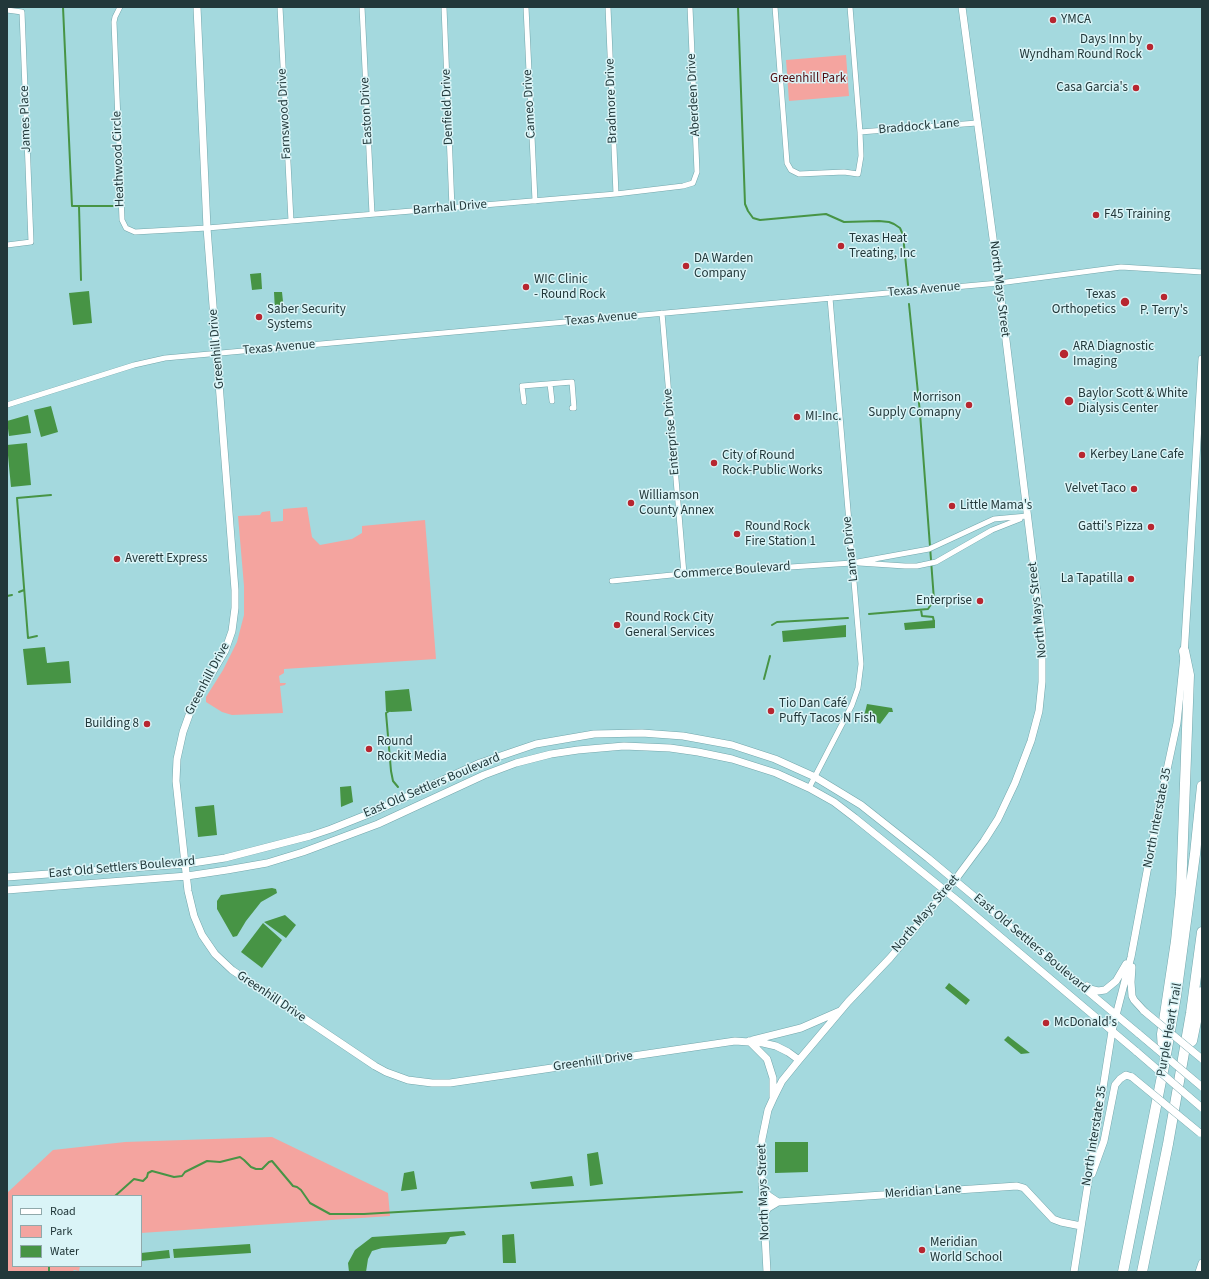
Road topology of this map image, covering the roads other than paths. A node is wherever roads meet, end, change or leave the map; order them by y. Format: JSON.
{"nodes":[{"id":1,"x":120,"y":7,"type":"edge"},
{"id":2,"x":197,"y":7,"type":"edge"},
{"id":3,"x":280,"y":7,"type":"edge"},
{"id":4,"x":362,"y":7,"type":"edge"},
{"id":5,"x":444,"y":7,"type":"edge"},
{"id":6,"x":526,"y":7,"type":"edge"},
{"id":7,"x":608,"y":7,"type":"edge"},
{"id":8,"x":690,"y":7,"type":"edge"},
{"id":9,"x":775,"y":7,"type":"edge"},
{"id":10,"x":850,"y":7,"type":"edge"},
{"id":11,"x":962,"y":7,"type":"edge"},
{"id":12,"x":7,"y":10,"type":"edge"},
{"id":13,"x":977,"y":123,"type":"junction"},
{"id":14,"x":860,"y":132,"type":"junction"},
{"id":15,"x":693,"y":183,"type":"joint"},
{"id":16,"x":616,"y":194,"type":"junction"},
{"id":17,"x":535,"y":201,"type":"junction"},
{"id":18,"x":452,"y":208,"type":"junction"},
{"id":19,"x":372,"y":214,"type":"junction"},
{"id":20,"x":291,"y":222,"type":"junction"},
{"id":21,"x":207,"y":228,"type":"junction"},
{"id":22,"x":7,"y":245,"type":"edge"},
{"id":23,"x":1202,"y":272,"type":"edge"},
{"id":24,"x":999,"y":283,"type":"junction"},
{"id":25,"x":830,"y":298,"type":"junction"},
{"id":26,"x":662,"y":313,"type":"junction"},
{"id":27,"x":217,"y":353,"type":"junction"},
{"id":28,"x":1202,"y":359,"type":"edge"},
{"id":29,"x":550,"y":384,"type":"junction"},
{"id":30,"x":552,"y":401,"type":"dead end"},
{"id":31,"x":524,"y":402,"type":"dead end"},
{"id":32,"x":7,"y":405,"type":"edge"},
{"id":33,"x":572,"y":408,"type":"dead end"},
{"id":34,"x":1027,"y":516,"type":"junction"},
{"id":35,"x":852,"y":563,"type":"junction"},
{"id":36,"x":684,"y":574,"type":"junction"},
{"id":37,"x":612,"y":581,"type":"dead end"},
{"id":38,"x":1184,"y":651,"type":"junction"},
{"id":39,"x":815,"y":777,"type":"junction"},
{"id":40,"x":1202,"y":786,"type":"edge"},
{"id":41,"x":809,"y":788,"type":"junction"},
{"id":42,"x":186,"y":864,"type":"junction"},
{"id":43,"x":187,"y":876,"type":"junction"},
{"id":44,"x":7,"y":877,"type":"edge"},
{"id":45,"x":955,"y":880,"type":"junction"},
{"id":46,"x":7,"y":890,"type":"edge"},
{"id":47,"x":946,"y":891,"type":"junction"},
{"id":48,"x":1202,"y":932,"type":"edge"},
{"id":49,"x":1131,"y":957,"type":"junction"},
{"id":50,"x":1058,"y":966,"type":"junction"},
{"id":51,"x":1202,"y":992,"type":"edge"},
{"id":52,"x":842,"y":1010,"type":"junction"},
{"id":53,"x":1116,"y":1015,"type":"junction"},
{"id":54,"x":1112,"y":1030,"type":"junction"},
{"id":55,"x":749,"y":1041,"type":"junction"},
{"id":56,"x":1202,"y":1059,"type":"edge"},
{"id":57,"x":798,"y":1060,"type":"junction"},
{"id":58,"x":1164,"y":1066,"type":"junction"},
{"id":59,"x":1202,"y":1087,"type":"edge"},
{"id":60,"x":773,"y":1099,"type":"junction"},
{"id":61,"x":1202,"y":1108,"type":"edge"},
{"id":62,"x":1201,"y":1134,"type":"edge"},
{"id":63,"x":1168,"y":1144,"type":"junction"},
{"id":64,"x":763,"y":1190,"type":"junction"},
{"id":65,"x":1086,"y":1191,"type":"junction"},
{"id":66,"x":778,"y":1202,"type":"junction"},
{"id":67,"x":763,"y":1203,"type":"junction"},
{"id":68,"x":764,"y":1215,"type":"junction"},
{"id":69,"x":1070,"y":1224,"type":"junction"},
{"id":70,"x":1081,"y":1226,"type":"junction"},
{"id":71,"x":1079,"y":1237,"type":"junction"},
{"id":72,"x":1202,"y":1263,"type":"edge"},
{"id":73,"x":767,"y":1272,"type":"edge"},
{"id":74,"x":1074,"y":1272,"type":"edge"},
{"id":75,"x":1123,"y":1272,"type":"edge"},
{"id":76,"x":1142,"y":1272,"type":"edge"},
{"id":77,"x":1199,"y":1272,"type":"edge"}],
"edges":[{"from":1,"to":21,"type":"street","name":"Heathwood Circle"},
{"from":2,"to":21,"type":"main road","name":"Greenhill Drive"},
{"from":3,"to":20,"type":"street","name":"Farnswood Drive"},
{"from":4,"to":19,"type":"street","name":"Easton Drive"},
{"from":5,"to":18,"type":"street","name":"Denfield Drive"},
{"from":6,"to":17,"type":"street","name":"Cameo Drive"},
{"from":7,"to":16,"type":"street","name":"Bradmore Drive"},
{"from":8,"to":15,"type":"street","name":"Aberdeen Drive"},
{"from":9,"to":14,"type":"street"},
{"from":10,"to":14,"type":"street"},
{"from":11,"to":13,"type":"main road","name":"North Mays Street"},
{"from":12,"to":22,"type":"street","name":"James Place"},
{"from":13,"to":14,"type":"street","name":"Braddock Lane"},
{"from":13,"to":24,"type":"main road","name":"North Mays Street"},
{"from":15,"to":16,"type":"street","name":"Barrhall Drive"},
{"from":16,"to":17,"type":"street","name":"Barrhall Drive"},
{"from":17,"to":18,"type":"street","name":"Barrhall Drive"},
{"from":18,"to":19,"type":"street","name":"Barrhall Drive"},
{"from":19,"to":20,"type":"street","name":"Barrhall Drive"},
{"from":20,"to":21,"type":"street","name":"Barrhall Drive"},
{"from":21,"to":27,"type":"main road","name":"Greenhill Drive"},
{"from":23,"to":24,"type":"street","name":"Texas Avenue"},
{"from":24,"to":25,"type":"street","name":"Texas Avenue"},
{"from":24,"to":34,"type":"main road","name":"North Mays Street"},
{"from":25,"to":26,"type":"street","name":"Texas Avenue"},
{"from":25,"to":35,"type":"street","name":"Lamar Drive"},
{"from":26,"to":27,"type":"street","name":"Texas Avenue"},
{"from":26,"to":36,"type":"street","name":"Enterprise Drive"},
{"from":27,"to":32,"type":"street","name":"Texas Avenue"},
{"from":27,"to":42,"type":"main road","name":"Greenhill Drive"},
{"from":28,"to":38,"type":"main road","name":"North Interstate 35"},
{"from":29,"to":30,"type":"street"},
{"from":29,"to":31,"type":"street"},
{"from":29,"to":33,"type":"street"},
{"from":34,"to":35,"type":"street","name":"Commerce Boulevard"},
{"from":34,"to":35,"type":"street","name":"Commerce Boulevard"},
{"from":34,"to":45,"type":"main road","name":"North Mays Street"},
{"from":35,"to":36,"type":"street","name":"Commerce Boulevard"},
{"from":35,"to":39,"type":"street","name":"Lamar Drive"},
{"from":36,"to":37,"type":"street","name":"Commerce Boulevard"},
{"from":38,"to":49,"type":"main road","name":"North Interstate 35"},
{"from":38,"to":58,"type":"highway"},
{"from":39,"to":41,"type":"street","name":"Lamar Drive"},
{"from":39,"to":42,"type":"main road","name":"East Old Settlers Boulevard"},
{"from":39,"to":45,"type":"main road","name":"East Old Settlers Boulevard"},
{"from":40,"to":58,"type":"highway","name":"Purple Heart Trail"},
{"from":41,"to":43,"type":"main road","name":"East Old Settlers Boulevard"},
{"from":41,"to":47,"type":"main road","name":"East Old Settlers Boulevard"},
{"from":42,"to":43,"type":"main road","name":"Greenhill Drive"},
{"from":42,"to":44,"type":"main road","name":"East Old Settlers Boulevard"},
{"from":43,"to":46,"type":"main road","name":"East Old Settlers Boulevard"},
{"from":43,"to":55,"type":"main road","name":"Greenhill Drive"},
{"from":45,"to":47,"type":"main road","name":"North Mays Street"},
{"from":45,"to":50,"type":"main road","name":"East Old Settlers Boulevard"},
{"from":47,"to":52,"type":"main road","name":"North Mays Street"},
{"from":47,"to":54,"type":"main road","name":"East Old Settlers Boulevard"},
{"from":48,"to":63,"type":"highway","name":"Purple Heart Trail"},
{"from":49,"to":50,"type":"main road"},
{"from":49,"to":53,"type":"main road","name":"North Interstate 35"},
{"from":49,"to":56,"type":"main road","bridge":true},
{"from":50,"to":53,"type":"main road","name":"East Old Settlers Boulevard"},
{"from":51,"to":63,"type":"highway"},
{"from":52,"to":55,"type":"main road"},
{"from":52,"to":57,"type":"main road","name":"North Mays Street"},
{"from":53,"to":54,"type":"main road","name":"North Interstate 35"},
{"from":53,"to":59,"type":"main road","name":"East Old Settlers Boulevard","bridge":true},
{"from":54,"to":61,"type":"main road","name":"East Old Settlers Boulevard","bridge":true},
{"from":54,"to":65,"type":"main road","name":"North Interstate 35"},
{"from":55,"to":57,"type":"main road","name":"Greenhill Drive"},
{"from":55,"to":60,"type":"main road"},
{"from":57,"to":60,"type":"main road","name":"North Mays Street"},
{"from":58,"to":75,"type":"highway","name":"Purple Heart Trail"},
{"from":60,"to":64,"type":"main road","name":"North Mays Street"},
{"from":62,"to":65,"type":"main road","bridge":true},
{"from":63,"to":76,"type":"highway","name":"Purple Heart Trail"},
{"from":64,"to":66,"type":"main road"},
{"from":64,"to":67,"type":"main road","name":"North Mays Street"},
{"from":65,"to":70,"type":"main road","name":"North Interstate 35"},
{"from":66,"to":67,"type":"main road","name":"Meridian Lane"},
{"from":66,"to":68,"type":"main road"},
{"from":66,"to":69,"type":"main road","name":"Meridian Lane"},
{"from":67,"to":68,"type":"main road","name":"North Mays Street"},
{"from":68,"to":73,"type":"main road","name":"North Mays Street"},
{"from":69,"to":70,"type":"main road","name":"Meridian Lane"},
{"from":69,"to":71,"type":"main road"},
{"from":70,"to":71,"type":"main road","name":"North Interstate 35"},
{"from":71,"to":74,"type":"main road","name":"North Interstate 35"},
{"from":72,"to":77,"type":"main road"}]}
